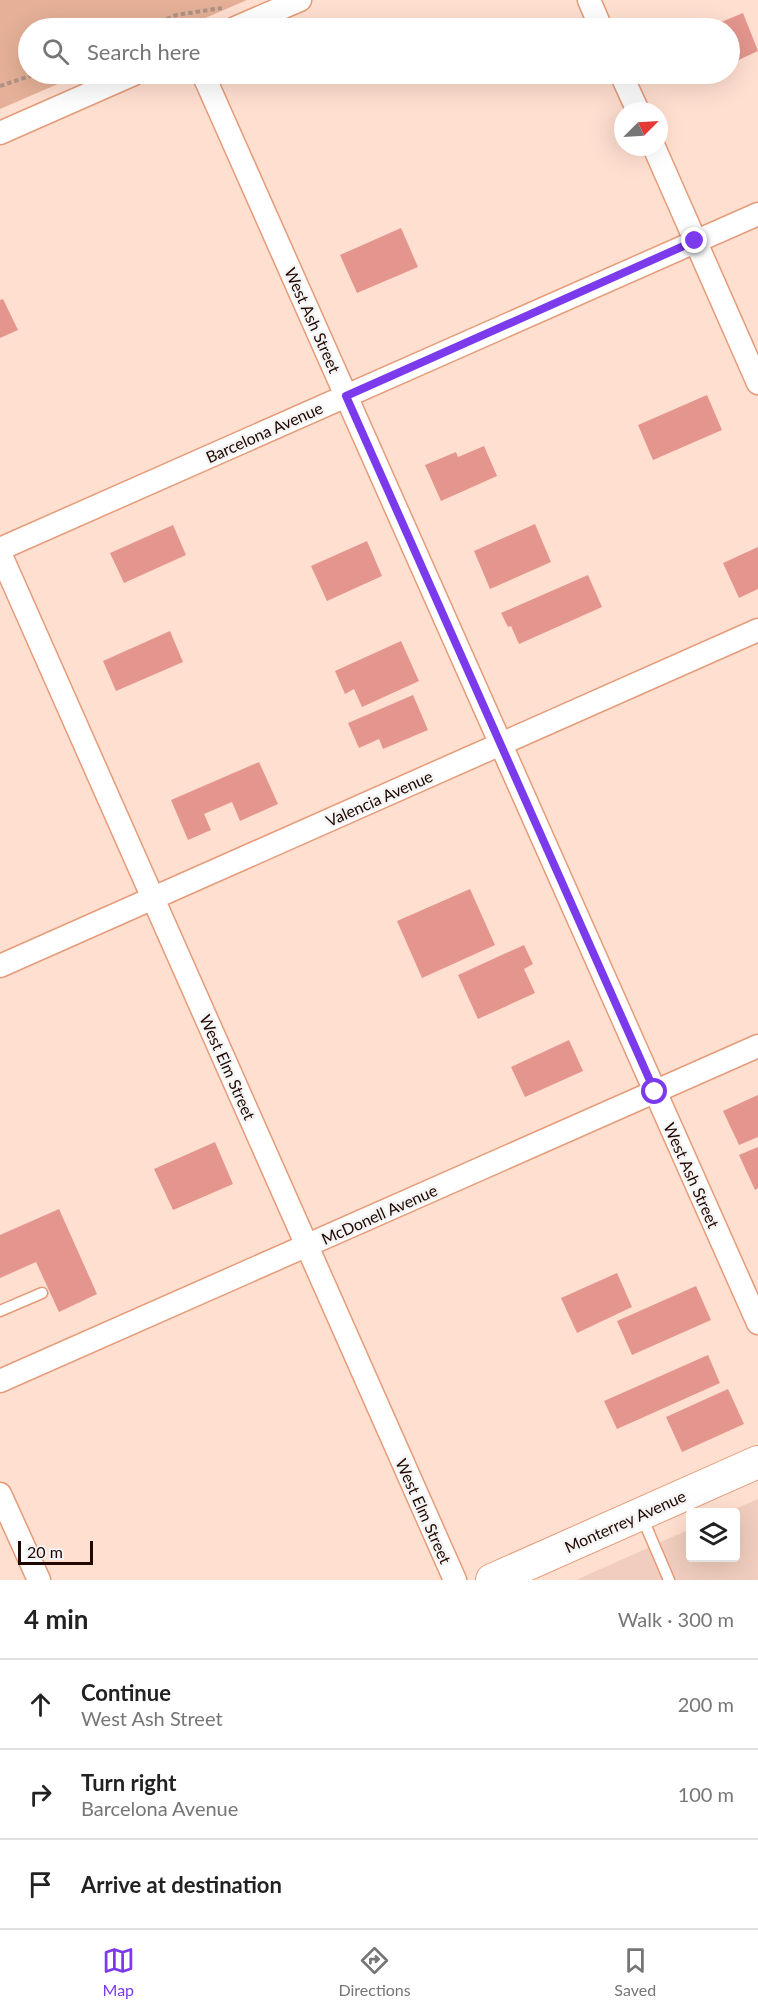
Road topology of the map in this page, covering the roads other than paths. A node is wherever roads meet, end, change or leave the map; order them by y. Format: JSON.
{"nodes":[{"id":1,"x":300,"y":0,"type":"edge"},
{"id":2,"x":589,"y":0,"type":"edge"},
{"id":3,"x":258,"y":18,"type":"edge"},
{"id":4,"x":597,"y":18,"type":"edge"},
{"id":5,"x":111,"y":84,"type":"edge"},
{"id":6,"x":207,"y":84,"type":"edge"},
{"id":7,"x":626,"y":84,"type":"edge"},
{"id":8,"x":634,"y":102,"type":"edge"},
{"id":9,"x":0,"y":133,"type":"edge"},
{"id":10,"x":658,"y":156,"type":"edge"},
{"id":11,"x":758,"y":214,"type":"edge"},
{"id":12,"x":695,"y":241,"type":"junction"},
{"id":13,"x":758,"y":383,"type":"edge"},
{"id":14,"x":346,"y":396,"type":"junction"},
{"id":15,"x":0,"y":551,"type":"edge"},
{"id":16,"x":758,"y":630,"type":"edge"},
{"id":17,"x":501,"y":744,"type":"junction"},
{"id":18,"x":153,"y":898,"type":"junction"},
{"id":19,"x":0,"y":966,"type":"edge"},
{"id":20,"x":758,"y":1046,"type":"edge"},
{"id":21,"x":655,"y":1092,"type":"junction"},
{"id":22,"x":307,"y":1246,"type":"junction"},
{"id":23,"x":42,"y":1293,"type":"dead end"},
{"id":24,"x":0,"y":1311,"type":"edge"},
{"id":25,"x":758,"y":1323,"type":"edge"},
{"id":26,"x":0,"y":1381,"type":"edge"},
{"id":27,"x":758,"y":1462,"type":"edge"},
{"id":28,"x":0,"y":1494,"type":"edge"},
{"id":29,"x":640,"y":1514,"type":"junction"},
{"id":30,"x":39,"y":1580,"type":"edge"},
{"id":31,"x":455,"y":1580,"type":"edge"},
{"id":32,"x":492,"y":1580,"type":"edge"},
{"id":33,"x":669,"y":1580,"type":"edge"}],
"edges":[{"from":1,"to":3,"type":"street"},
{"from":2,"to":4,"type":"street"},
{"from":5,"to":9,"type":"street"},
{"from":6,"to":14,"type":"street","name":"West Ash Street"},
{"from":7,"to":8,"type":"street"},
{"from":10,"to":12,"type":"street"},
{"from":11,"to":12,"type":"street","name":"Barcelona Avenue"},
{"from":12,"to":13,"type":"street"},
{"from":12,"to":14,"type":"street","name":"Barcelona Avenue"},
{"from":14,"to":15,"type":"street","name":"Barcelona Avenue"},
{"from":14,"to":17,"type":"street","name":"West Ash Street"},
{"from":15,"to":18,"type":"street","name":"West Elm Street"},
{"from":16,"to":17,"type":"street","name":"Valencia Avenue"},
{"from":17,"to":18,"type":"street","name":"Valencia Avenue"},
{"from":17,"to":21,"type":"street","name":"West Ash Street"},
{"from":18,"to":19,"type":"street","name":"Valencia Avenue"},
{"from":18,"to":22,"type":"street","name":"West Elm Street"},
{"from":20,"to":21,"type":"street","name":"McDonell Avenue"},
{"from":21,"to":22,"type":"street","name":"McDonell Avenue"},
{"from":21,"to":25,"type":"street","name":"West Ash Street"},
{"from":22,"to":26,"type":"street","name":"McDonell Avenue"},
{"from":22,"to":31,"type":"street","name":"West Elm Street"},
{"from":23,"to":24,"type":"lane"},
{"from":27,"to":29,"type":"street","name":"Monterrey Avenue"},
{"from":28,"to":30,"type":"street"},
{"from":29,"to":32,"type":"street","name":"Monterrey Avenue"},
{"from":29,"to":33,"type":"lane"}]}
